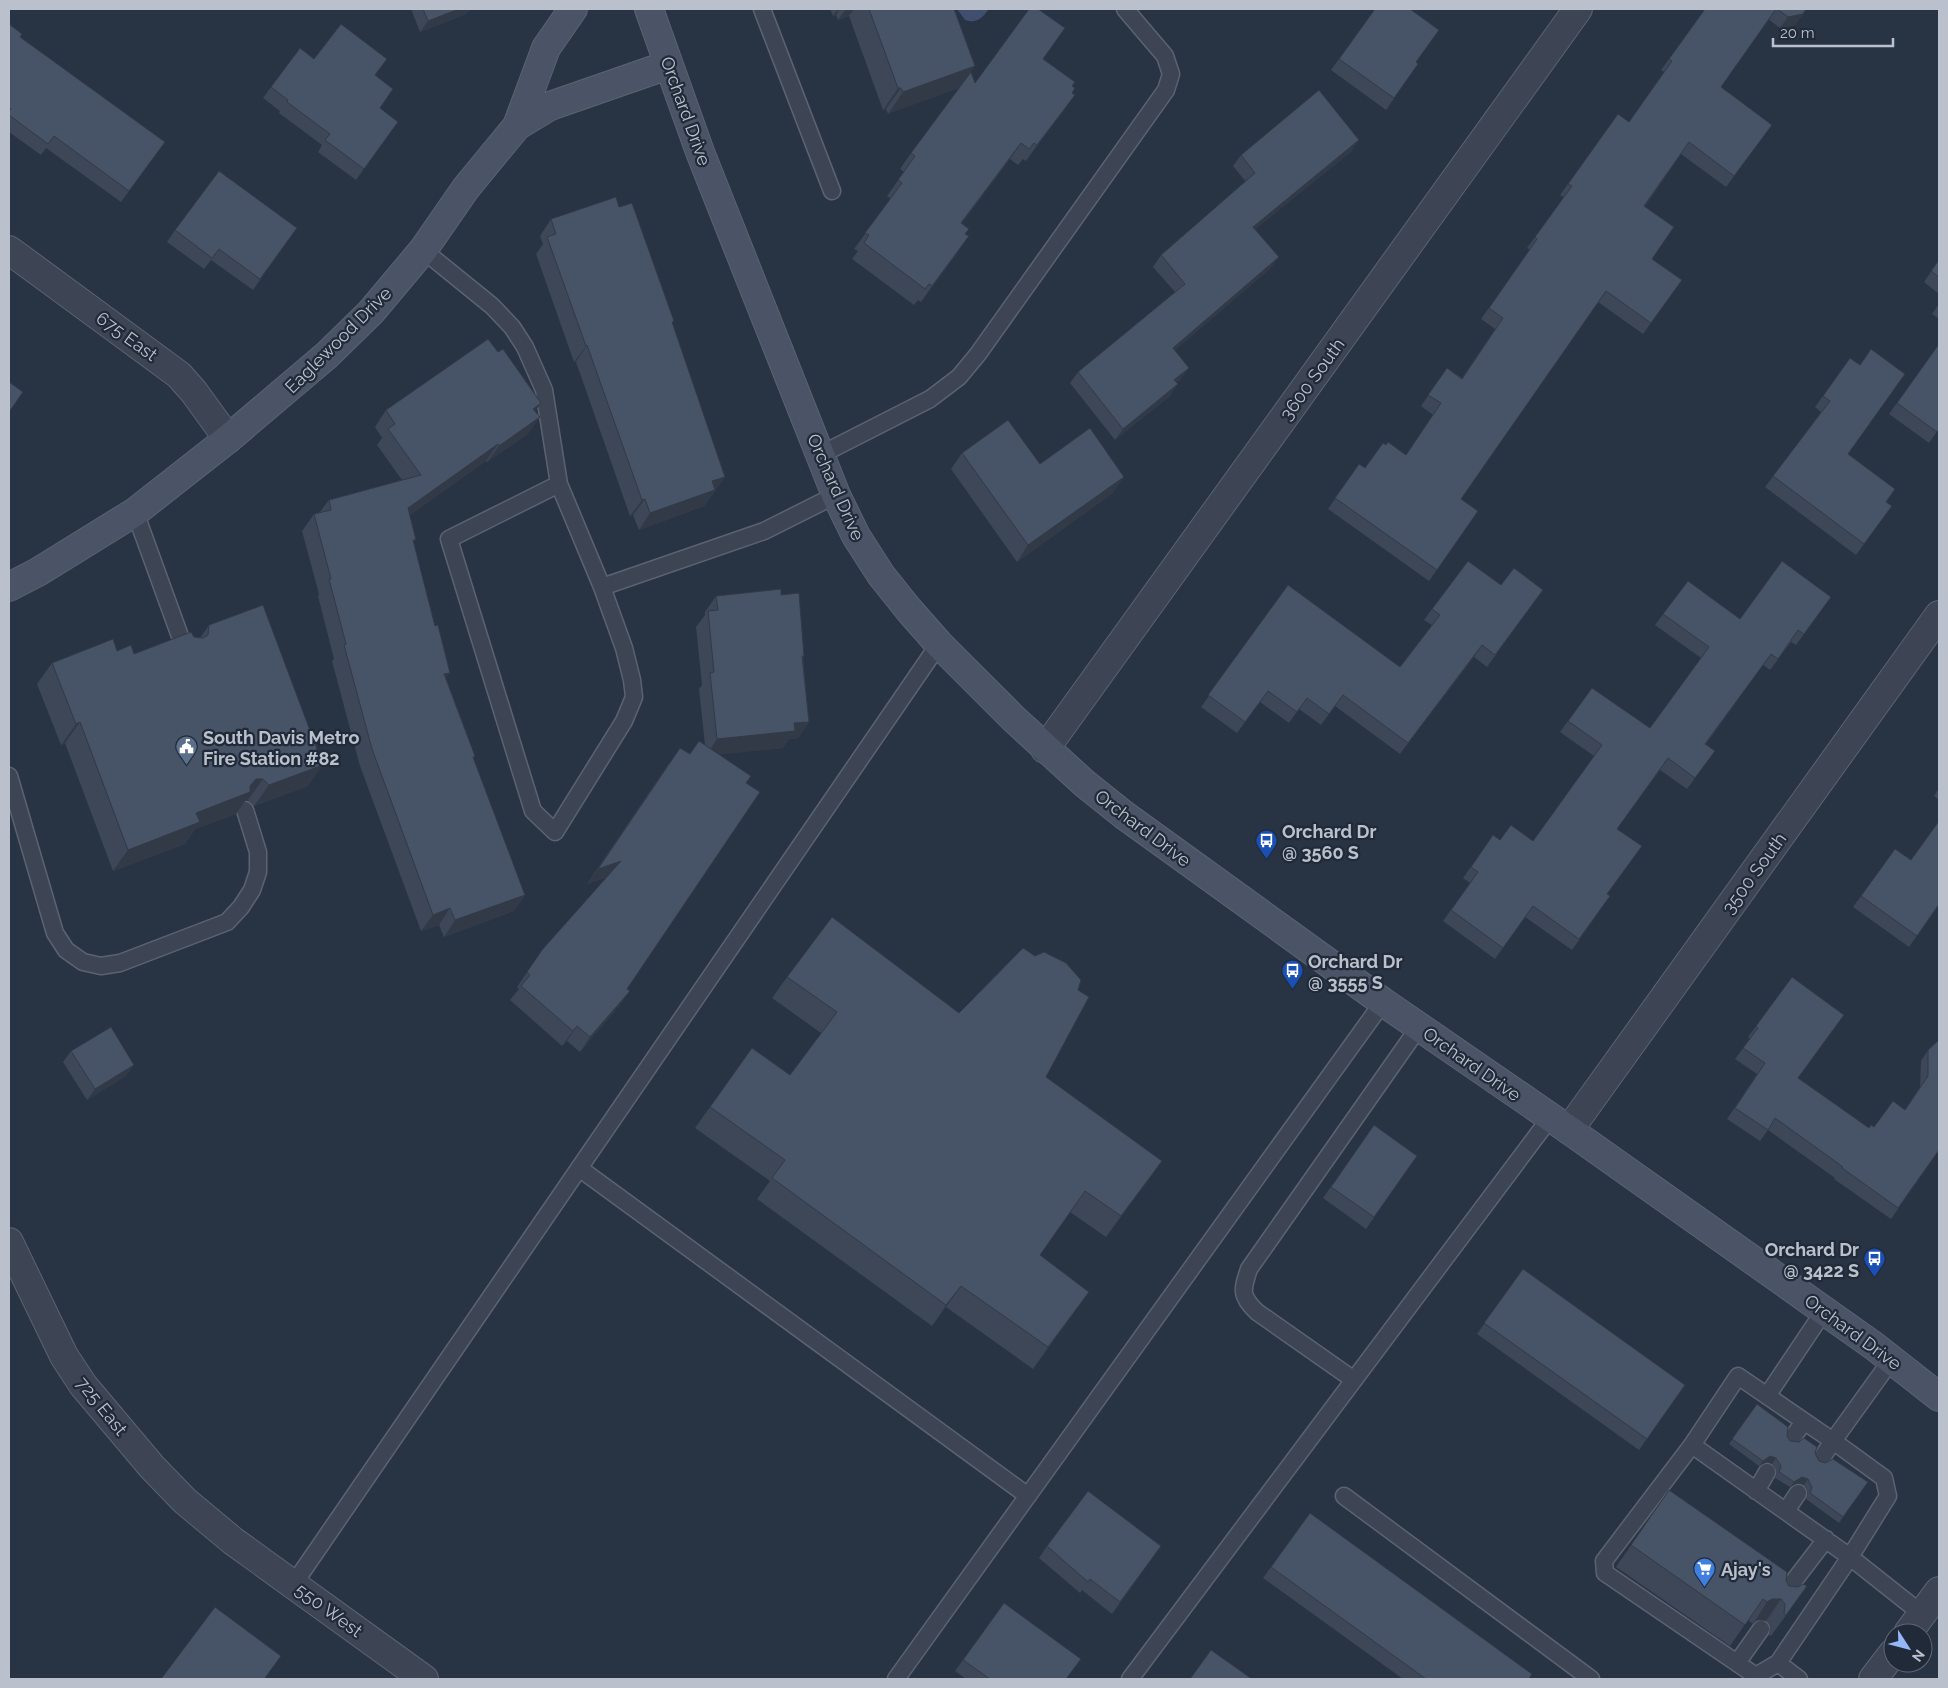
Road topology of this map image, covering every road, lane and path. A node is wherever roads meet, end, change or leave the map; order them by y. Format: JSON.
{"nodes":[{"id":1,"x":573,"y":9,"type":"edge"},
{"id":2,"x":649,"y":9,"type":"edge"},
{"id":3,"x":762,"y":9,"type":"edge"},
{"id":4,"x":1125,"y":9,"type":"edge"},
{"id":5,"x":1578,"y":9,"type":"edge"},
{"id":6,"x":668,"y":65,"type":"junction"},
{"id":7,"x":517,"y":126,"type":"junction"},
{"id":8,"x":832,"y":191,"type":"dead end"},
{"id":9,"x":9,"y":250,"type":"edge"},
{"id":10,"x":423,"y":250,"type":"junction"},
{"id":11,"x":228,"y":439,"type":"junction"},
{"id":12,"x":820,"y":455,"type":"junction"},
{"id":13,"x":559,"y":484,"type":"junction"},
{"id":14,"x":836,"y":495,"type":"junction"},
{"id":15,"x":134,"y":512,"type":"junction"},
{"id":16,"x":9,"y":587,"type":"edge"},
{"id":17,"x":602,"y":587,"type":"junction"},
{"id":18,"x":1939,"y":615,"type":"edge"},
{"id":19,"x":939,"y":644,"type":"junction"},
{"id":20,"x":185,"y":650,"type":"edge"},
{"id":21,"x":1045,"y":749,"type":"junction"},
{"id":22,"x":9,"y":776,"type":"edge"},
{"id":23,"x":245,"y":810,"type":"edge"},
{"id":24,"x":1383,"y":1002,"type":"junction"},
{"id":25,"x":1419,"y":1027,"type":"junction"},
{"id":26,"x":1560,"y":1124,"type":"junction"},
{"id":27,"x":579,"y":1168,"type":"junction"},
{"id":28,"x":9,"y":1242,"type":"edge"},
{"id":29,"x":1824,"y":1311,"type":"junction"},
{"id":30,"x":1892,"y":1359,"type":"junction"},
{"id":31,"x":1354,"y":1380,"type":"junction"},
{"id":32,"x":1766,"y":1396,"type":"junction"},
{"id":33,"x":1939,"y":1397,"type":"edge"},
{"id":34,"x":1804,"y":1422,"type":"junction"},
{"id":35,"x":1792,"y":1438,"type":"dead end"},
{"id":36,"x":1833,"y":1441,"type":"junction"},
{"id":37,"x":1692,"y":1445,"type":"junction"},
{"id":38,"x":1822,"y":1459,"type":"dead end"},
{"id":39,"x":1767,"y":1472,"type":"dead end"},
{"id":40,"x":1756,"y":1491,"type":"junction"},
{"id":41,"x":1798,"y":1493,"type":"dead end"},
{"id":42,"x":1028,"y":1496,"type":"junction"},
{"id":43,"x":1344,"y":1496,"type":"dead end"},
{"id":44,"x":1786,"y":1511,"type":"junction"},
{"id":45,"x":1826,"y":1540,"type":"junction"},
{"id":46,"x":233,"y":1541,"type":"joint"},
{"id":47,"x":1850,"y":1557,"type":"junction"},
{"id":48,"x":293,"y":1585,"type":"junction"},
{"id":49,"x":1939,"y":1592,"type":"edge"},
{"id":50,"x":1780,"y":1599,"type":"edge"},
{"id":51,"x":1914,"y":1623,"type":"edge"},
{"id":52,"x":1916,"y":1623,"type":"edge"},
{"id":53,"x":1760,"y":1629,"type":"edge"},
{"id":54,"x":1738,"y":1663,"type":"junction"},
{"id":55,"x":1778,"y":1663,"type":"junction"},
{"id":56,"x":1883,"y":1667,"type":"edge"},
{"id":57,"x":424,"y":1679,"type":"edge"},
{"id":58,"x":896,"y":1679,"type":"edge"},
{"id":59,"x":1130,"y":1679,"type":"edge"},
{"id":60,"x":1591,"y":1679,"type":"edge"},
{"id":61,"x":1800,"y":1679,"type":"edge"},
{"id":62,"x":1874,"y":1679,"type":"edge"}],
"edges":[{"from":1,"to":7,"type":"main road"},
{"from":2,"to":6,"type":"main road","name":"Orchard Drive"},
{"from":3,"to":8,"type":"lane"},
{"from":4,"to":12,"type":"lane"},
{"from":5,"to":21,"type":"street","name":"3600 South"},
{"from":6,"to":7,"type":"main road","name":"Eaglewood Drive"},
{"from":6,"to":12,"type":"main road","name":"Orchard Drive"},
{"from":7,"to":10,"type":"main road","name":"Eaglewood Drive"},
{"from":9,"to":11,"type":"street","name":"675 East"},
{"from":10,"to":11,"type":"main road","name":"Eaglewood Drive"},
{"from":10,"to":13,"type":"lane"},
{"from":11,"to":15,"type":"main road","name":"Eaglewood Drive"},
{"from":12,"to":14,"type":"main road","name":"Orchard Drive"},
{"from":13,"to":17,"type":"lane"},
{"from":13,"to":17,"type":"lane"},
{"from":14,"to":17,"type":"lane"},
{"from":14,"to":19,"type":"main road","name":"Orchard Drive"},
{"from":15,"to":16,"type":"main road","name":"Eaglewood Drive"},
{"from":15,"to":20,"type":"lane"},
{"from":18,"to":26,"type":"street","name":"3500 South"},
{"from":19,"to":21,"type":"main road","name":"Orchard Drive"},
{"from":19,"to":27,"type":"lane"},
{"from":21,"to":24,"type":"main road","name":"Orchard Drive"},
{"from":22,"to":23,"type":"lane"},
{"from":24,"to":25,"type":"main road","name":"Orchard Drive"},
{"from":24,"to":42,"type":"lane"},
{"from":25,"to":26,"type":"main road","name":"Orchard Drive"},
{"from":25,"to":31,"type":"lane"},
{"from":26,"to":29,"type":"main road","name":"Orchard Drive"},
{"from":26,"to":31,"type":"lane"},
{"from":27,"to":42,"type":"lane"},
{"from":27,"to":48,"type":"lane"},
{"from":28,"to":46,"type":"street","name":"725 East"},
{"from":29,"to":30,"type":"main road","name":"Orchard Drive"},
{"from":29,"to":32,"type":"lane"},
{"from":30,"to":33,"type":"main road","name":"Orchard Drive"},
{"from":30,"to":36,"type":"lane"},
{"from":31,"to":59,"type":"lane"},
{"from":32,"to":34,"type":"lane"},
{"from":32,"to":37,"type":"lane"},
{"from":34,"to":35,"type":"lane"},
{"from":34,"to":36,"type":"lane"},
{"from":36,"to":38,"type":"lane"},
{"from":36,"to":47,"type":"lane"},
{"from":37,"to":40,"type":"lane"},
{"from":37,"to":54,"type":"lane"},
{"from":39,"to":40,"type":"lane"},
{"from":40,"to":44,"type":"lane"},
{"from":41,"to":44,"type":"lane"},
{"from":42,"to":58,"type":"lane"},
{"from":43,"to":60,"type":"lane"},
{"from":44,"to":45,"type":"lane"},
{"from":45,"to":47,"type":"lane"},
{"from":45,"to":50,"type":"lane"},
{"from":46,"to":48,"type":"street","name":"550 West"},
{"from":47,"to":51,"type":"lane"},
{"from":47,"to":55,"type":"lane"},
{"from":48,"to":57,"type":"street","name":"550 West"},
{"from":49,"to":52,"type":"street"},
{"from":53,"to":54,"type":"lane"},
{"from":54,"to":55,"type":"lane"},
{"from":55,"to":61,"type":"lane"},
{"from":56,"to":62,"type":"street"}]}
